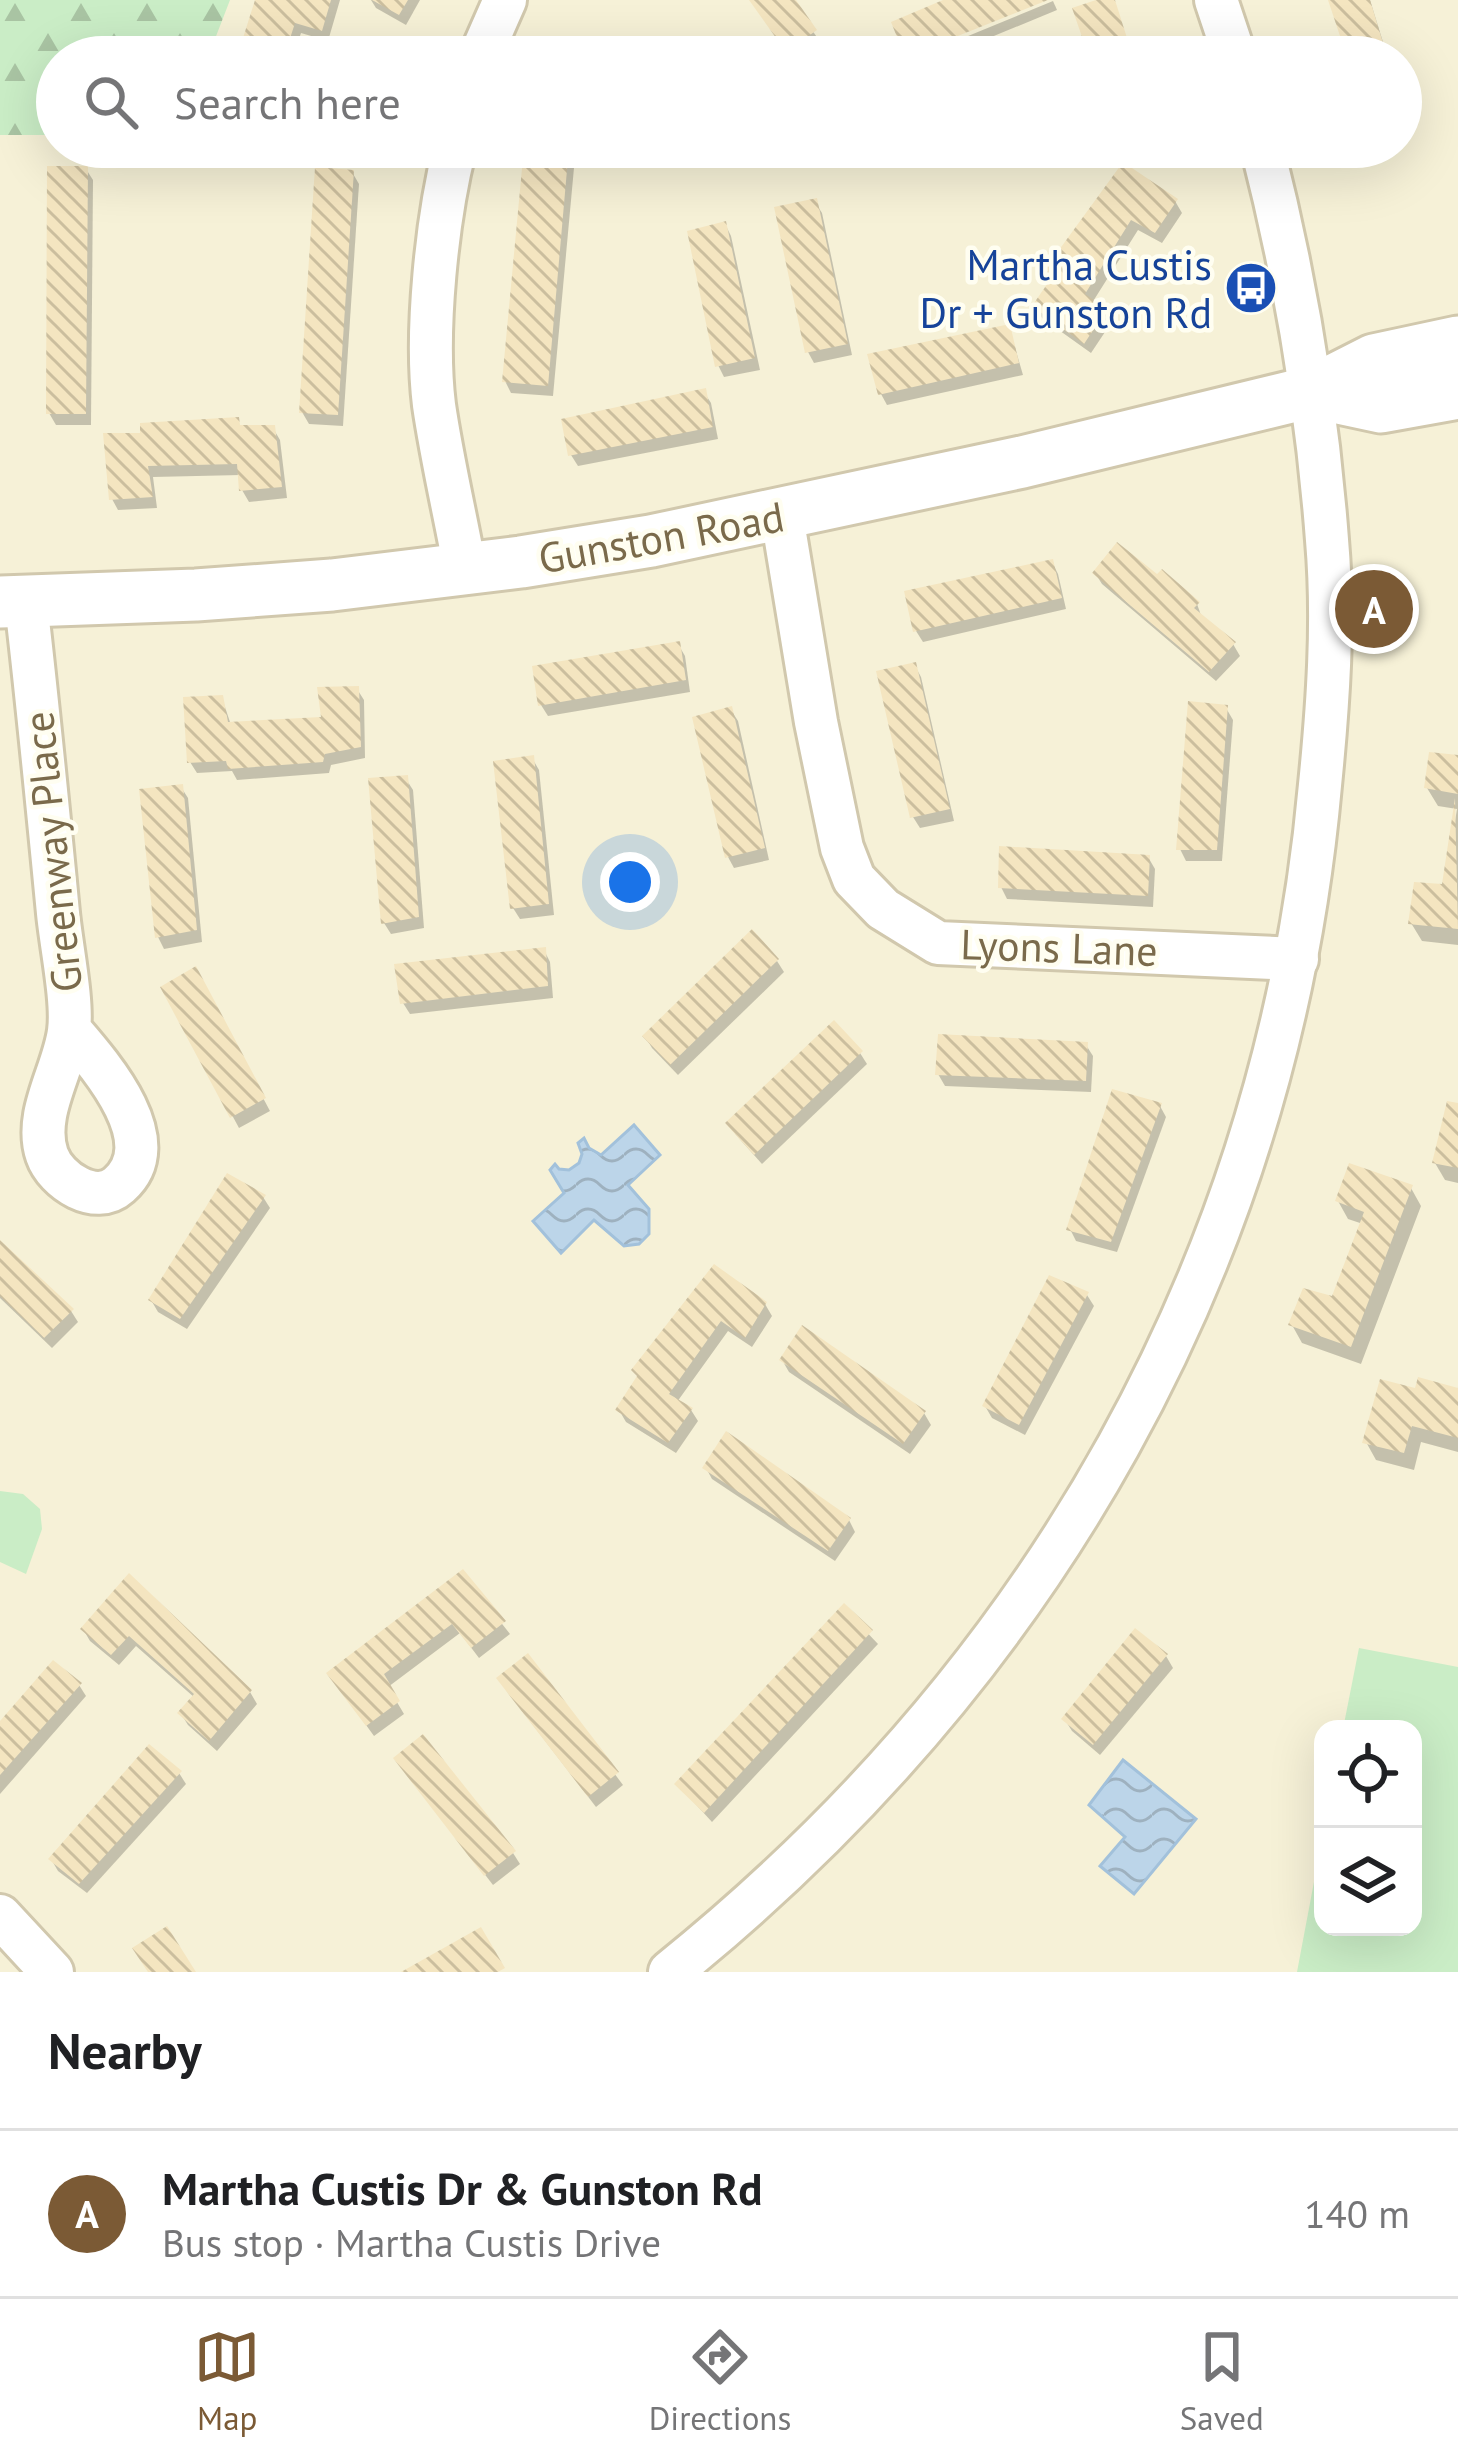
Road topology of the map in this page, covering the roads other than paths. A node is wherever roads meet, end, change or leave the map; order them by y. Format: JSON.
{"nodes":[{"id":1,"x":505,"y":0,"type":"edge"},
{"id":2,"x":1216,"y":0,"type":"edge"},
{"id":3,"x":489,"y":36,"type":"edge"},
{"id":4,"x":1227,"y":36,"type":"edge"},
{"id":5,"x":450,"y":168,"type":"edge"},
{"id":6,"x":1267,"y":168,"type":"edge"},
{"id":7,"x":1458,"y":342,"type":"edge"},
{"id":8,"x":1311,"y":392,"type":"junction"},
{"id":9,"x":1458,"y":393,"type":"edge"},
{"id":10,"x":782,"y":516,"type":"junction"},
{"id":11,"x":465,"y":569,"type":"junction"},
{"id":12,"x":13,"y":603,"type":"edge"},
{"id":13,"x":1297,"y":959,"type":"junction"},
{"id":14,"x":70,"y":1030,"type":"dead end"},
{"id":15,"x":0,"y":1916,"type":"edge"},
{"id":16,"x":52,"y":1972,"type":"edge"},
{"id":17,"x":670,"y":1972,"type":"edge"}],
"edges":[{"from":1,"to":3,"type":"street"},
{"from":2,"to":4,"type":"street"},
{"from":5,"to":11,"type":"street"},
{"from":6,"to":8,"type":"street"},
{"from":7,"to":8,"type":"street","name":"Gunston Road"},
{"from":8,"to":9,"type":"street","name":"Gunston Road"},
{"from":8,"to":10,"type":"street","name":"Gunston Road"},
{"from":8,"to":13,"type":"street"},
{"from":10,"to":11,"type":"street","name":"Gunston Road"},
{"from":10,"to":13,"type":"street","name":"Lyons Lane"},
{"from":11,"to":12,"type":"street","name":"Gunston Road"},
{"from":12,"to":14,"type":"street","name":"Greenway Place"},
{"from":13,"to":17,"type":"street"},
{"from":15,"to":16,"type":"street"}]}
